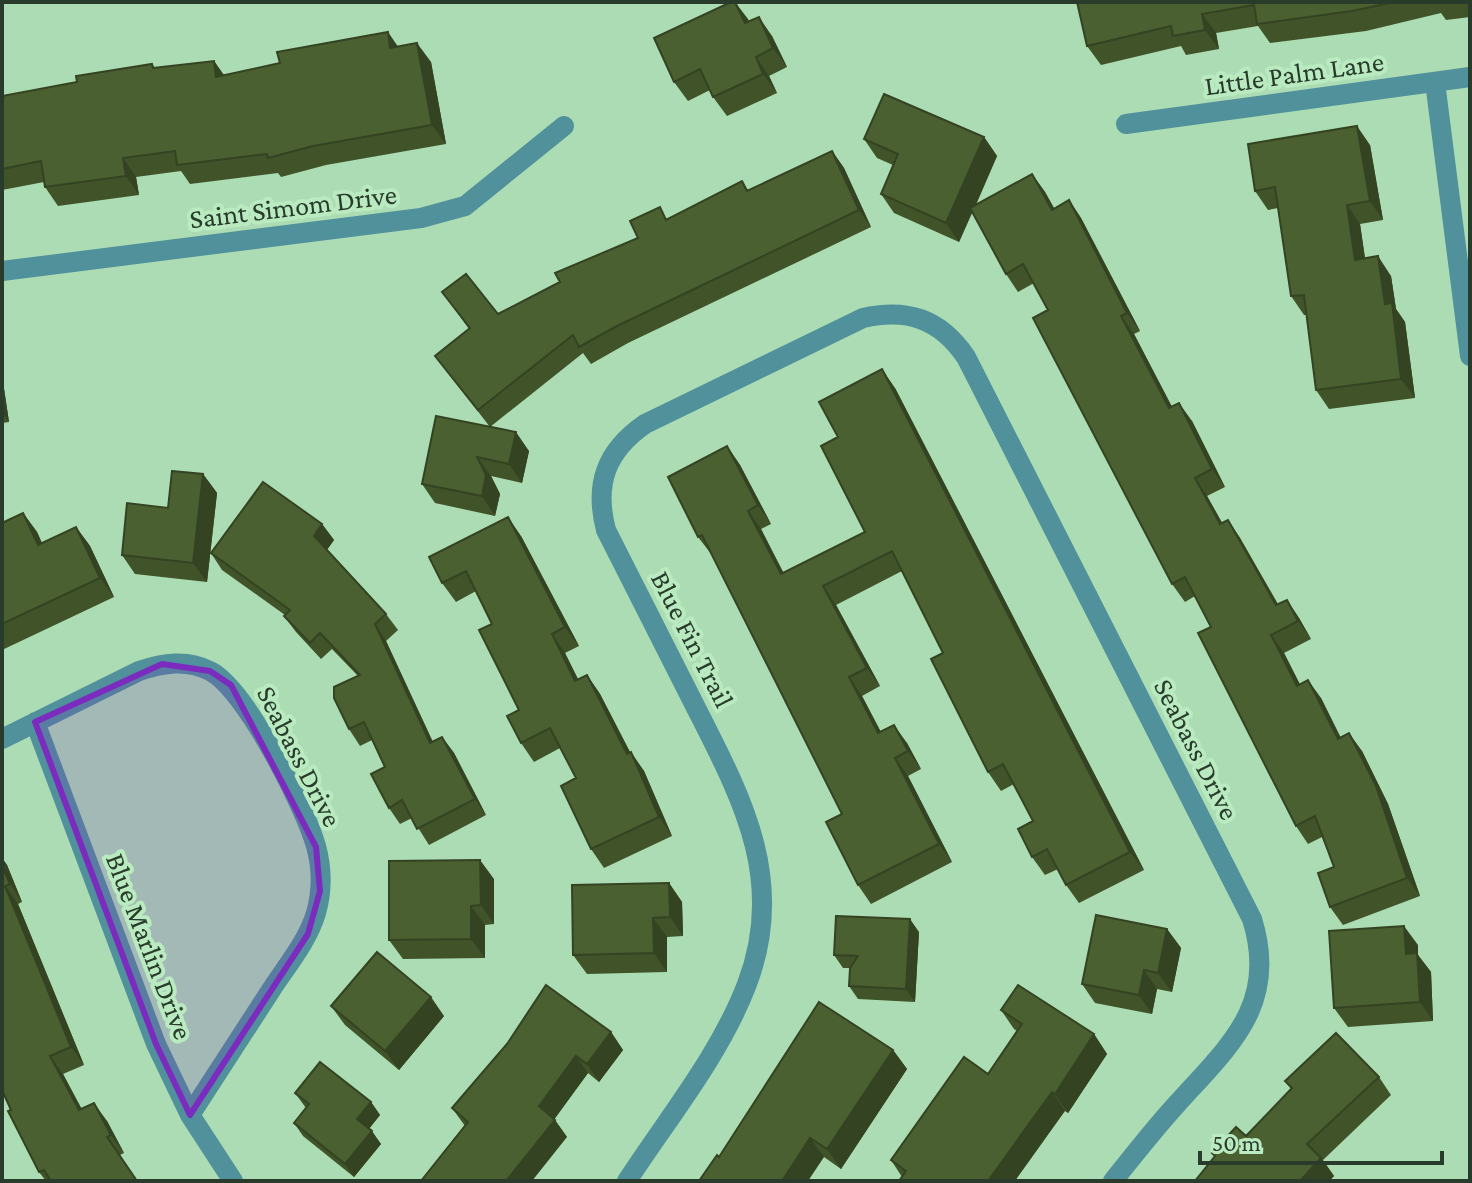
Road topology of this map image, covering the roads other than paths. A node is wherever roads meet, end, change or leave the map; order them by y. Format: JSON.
{"nodes":[{"id":1,"x":1470,"y":77,"type":"edge"},
{"id":2,"x":1435,"y":82,"type":"junction"},
{"id":3,"x":1126,"y":124,"type":"dead end"},
{"id":4,"x":564,"y":126,"type":"dead end"},
{"id":5,"x":2,"y":271,"type":"edge"},
{"id":6,"x":941,"y":330,"type":"joint"},
{"id":7,"x":1470,"y":356,"type":"edge"},
{"id":8,"x":35,"y":722,"type":"junction"},
{"id":9,"x":2,"y":739,"type":"edge"},
{"id":10,"x":190,"y":1115,"type":"junction"},
{"id":11,"x":233,"y":1181,"type":"edge"},
{"id":12,"x":627,"y":1181,"type":"edge"},
{"id":13,"x":1113,"y":1181,"type":"edge"}],
"edges":[{"from":1,"to":2,"type":"street","name":"Little Palm Lane"},
{"from":2,"to":3,"type":"street","name":"Little Palm Lane"},
{"from":2,"to":7,"type":"street"},
{"from":4,"to":5,"type":"street","name":"Saint Simom Drive"},
{"from":6,"to":12,"type":"street","name":"Blue Fin Trail"},
{"from":6,"to":13,"type":"street","name":"Seabass Drive"},
{"from":8,"to":9,"type":"street","name":"Seabass Drive"},
{"from":8,"to":10,"type":"street","name":"Blue Marlin Drive"},
{"from":8,"to":10,"type":"street","name":"Seabass Drive"},
{"from":10,"to":11,"type":"street","name":"Blue Marlin Drive"}]}
